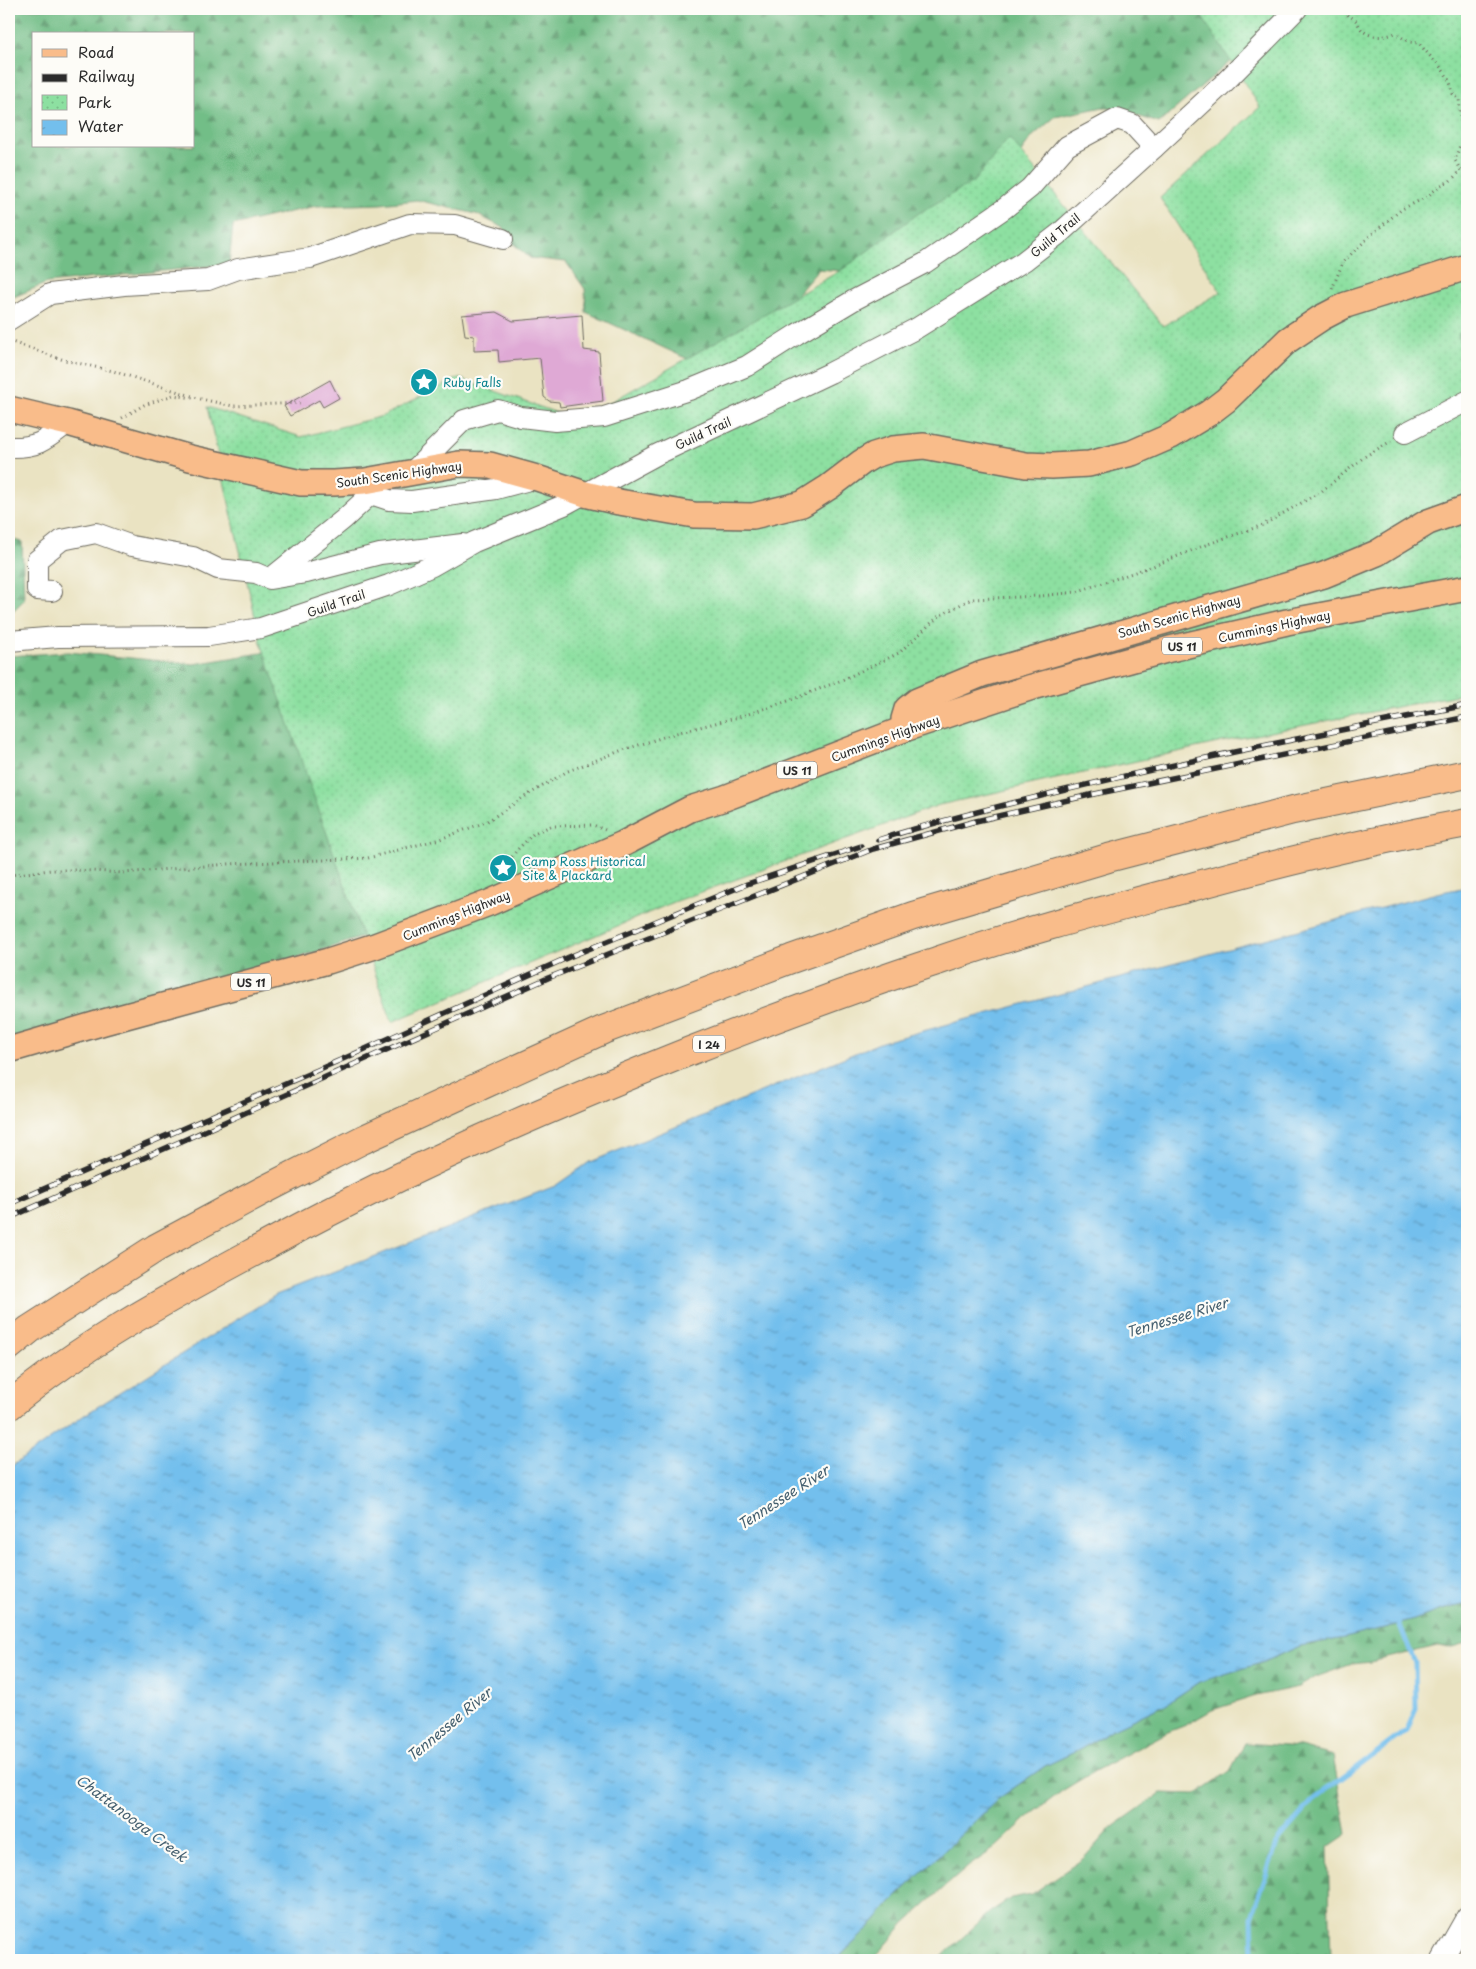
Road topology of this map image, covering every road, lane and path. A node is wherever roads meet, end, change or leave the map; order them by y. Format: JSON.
{"nodes":[{"id":1,"x":1298,"y":9,"type":"edge"},
{"id":2,"x":1339,"y":9,"type":"edge"},
{"id":3,"x":1467,"y":139,"type":"edge"},
{"id":4,"x":1154,"y":148,"type":"junction"},
{"id":5,"x":503,"y":239,"type":"dead end"},
{"id":6,"x":1467,"y":267,"type":"edge"},
{"id":7,"x":1331,"y":313,"type":"junction"},
{"id":8,"x":9,"y":320,"type":"edge"},
{"id":9,"x":9,"y":341,"type":"edge"},
{"id":10,"x":201,"y":399,"type":"junction"},
{"id":11,"x":1467,"y":401,"type":"edge"},
{"id":12,"x":300,"y":403,"type":"dead end"},
{"id":13,"x":9,"y":409,"type":"edge"},
{"id":14,"x":68,"y":423,"type":"junction"},
{"id":15,"x":1404,"y":433,"type":"joint"},
{"id":16,"x":114,"y":436,"type":"junction"},
{"id":17,"x":9,"y":446,"type":"edge"},
{"id":18,"x":413,"y":471,"type":"junction"},
{"id":19,"x":537,"y":478,"type":"junction"},
{"id":20,"x":368,"y":487,"type":"junction"},
{"id":21,"x":585,"y":494,"type":"junction"},
{"id":22,"x":1467,"y":508,"type":"edge"},
{"id":23,"x":474,"y":542,"type":"junction"},
{"id":24,"x":270,"y":579,"type":"junction"},
{"id":25,"x":1467,"y":588,"type":"edge"},
{"id":26,"x":52,"y":591,"type":"dead end"},
{"id":27,"x":9,"y":641,"type":"edge"},
{"id":28,"x":904,"y":729,"type":"junction"},
{"id":29,"x":1467,"y":774,"type":"edge"},
{"id":30,"x":1467,"y":823,"type":"edge"},
{"id":31,"x":623,"y":844,"type":"junction"},
{"id":32,"x":9,"y":876,"type":"edge"},
{"id":33,"x":485,"y":904,"type":"junction"},
{"id":34,"x":9,"y":1050,"type":"edge"},
{"id":35,"x":9,"y":1346,"type":"edge"},
{"id":36,"x":9,"y":1406,"type":"edge"},
{"id":37,"x":1467,"y":1916,"type":"edge"},
{"id":38,"x":1442,"y":1960,"type":"edge"}],
"edges":[{"from":1,"to":4,"type":"street","name":"Guild Trail"},
{"from":2,"to":3,"type":"path"},
{"from":3,"to":7,"type":"path"},
{"from":4,"to":18,"type":"street"},
{"from":4,"to":21,"type":"street","name":"Guild Trail"},
{"from":5,"to":8,"type":"street"},
{"from":6,"to":7,"type":"main road","name":"South Scenic Highway"},
{"from":7,"to":21,"type":"main road","name":"South Scenic Highway"},
{"from":9,"to":10,"type":"path"},
{"from":10,"to":12,"type":"path"},
{"from":10,"to":16,"type":"path"},
{"from":11,"to":15,"type":"street"},
{"from":13,"to":14,"type":"main road","name":"South Scenic Highway"},
{"from":14,"to":16,"type":"main road","name":"South Scenic Highway"},
{"from":14,"to":17,"type":"street"},
{"from":15,"to":32,"type":"path"},
{"from":16,"to":20,"type":"main road","name":"South Scenic Highway"},
{"from":18,"to":19,"type":"main road","name":"South Scenic Highway"},
{"from":18,"to":20,"type":"main road","name":"South Scenic Highway"},
{"from":19,"to":20,"type":"street"},
{"from":19,"to":21,"type":"main road","name":"South Scenic Highway"},
{"from":20,"to":24,"type":"street"},
{"from":21,"to":23,"type":"street","name":"Guild Trail"},
{"from":22,"to":28,"type":"main road","name":"South Scenic Highway"},
{"from":23,"to":24,"type":"street"},
{"from":23,"to":27,"type":"street","name":"Guild Trail"},
{"from":24,"to":26,"type":"street"},
{"from":25,"to":28,"type":"main road","name":"Cummings Highway","number":"US 11"},
{"from":28,"to":31,"type":"main road","name":"Cummings Highway","number":"US 11"},
{"from":29,"to":35,"type":"highway"},
{"from":30,"to":36,"type":"highway","number":"I 24"},
{"from":31,"to":33,"type":"main road","name":"Cummings Highway","number":"US 11"},
{"from":31,"to":33,"type":"path"},
{"from":33,"to":34,"type":"main road","name":"Cummings Highway","number":"US 11"},
{"from":37,"to":38,"type":"street"}]}
